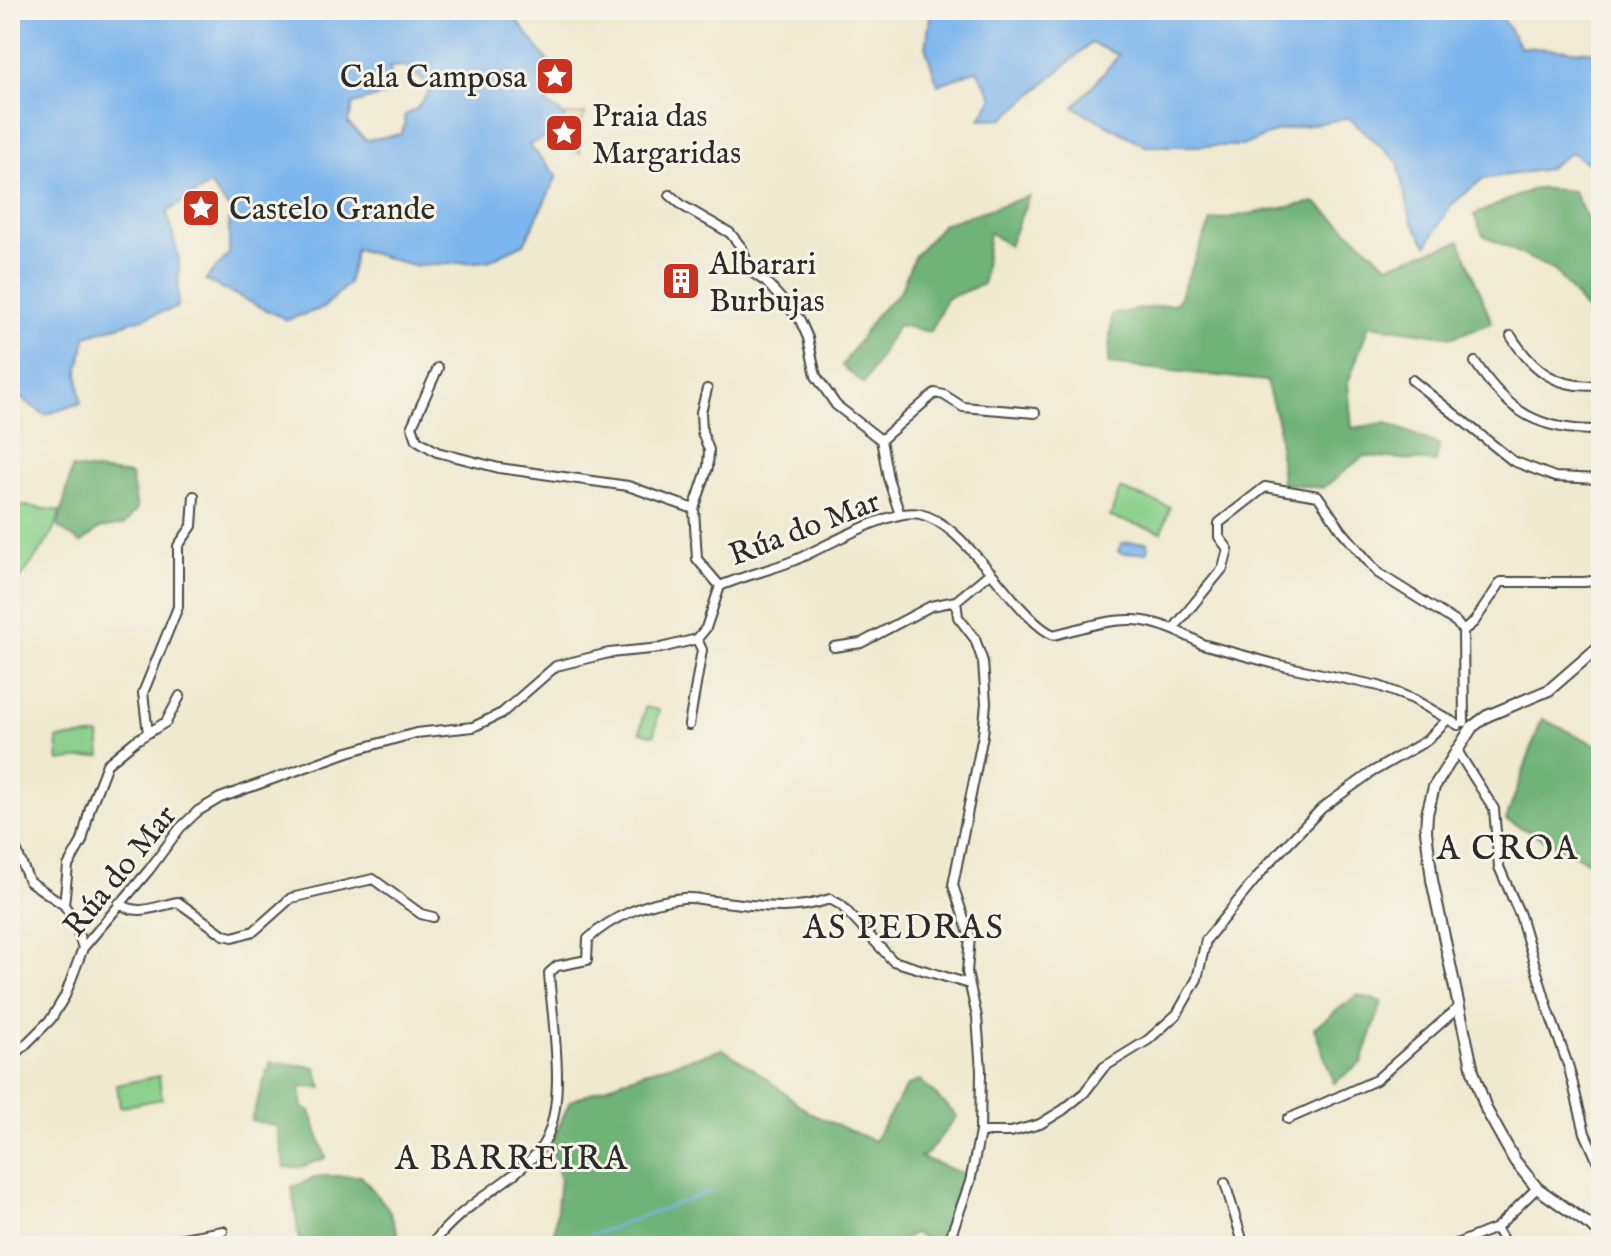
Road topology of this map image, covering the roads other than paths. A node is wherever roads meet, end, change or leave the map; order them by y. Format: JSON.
{"nodes":[{"id":1,"x":670,"y":195,"type":"dead end"},
{"id":2,"x":1511,"y":336,"type":"dead end"},
{"id":3,"x":1475,"y":362,"type":"dead end"},
{"id":4,"x":438,"y":368,"type":"dead end"},
{"id":5,"x":1412,"y":380,"type":"dead end"},
{"id":6,"x":1601,"y":385,"type":"edge"},
{"id":7,"x":707,"y":389,"type":"dead end"},
{"id":8,"x":1035,"y":413,"type":"dead end"},
{"id":9,"x":1601,"y":430,"type":"edge"},
{"id":10,"x":881,"y":440,"type":"junction"},
{"id":11,"x":1601,"y":479,"type":"edge"},
{"id":12,"x":194,"y":496,"type":"dead end"},
{"id":13,"x":694,"y":509,"type":"junction"},
{"id":14,"x":900,"y":515,"type":"junction"},
{"id":15,"x":991,"y":572,"type":"junction"},
{"id":16,"x":1601,"y":580,"type":"edge"},
{"id":17,"x":720,"y":586,"type":"junction"},
{"id":18,"x":956,"y":601,"type":"junction"},
{"id":19,"x":1174,"y":628,"type":"junction"},
{"id":20,"x":1463,"y":631,"type":"junction"},
{"id":21,"x":697,"y":639,"type":"junction"},
{"id":22,"x":1601,"y":645,"type":"edge"},
{"id":23,"x":834,"y":647,"type":"dead end"},
{"id":24,"x":180,"y":696,"type":"dead end"},
{"id":25,"x":1448,"y":719,"type":"junction"},
{"id":26,"x":689,"y":725,"type":"dead end"},
{"id":27,"x":1465,"y":725,"type":"junction"},
{"id":28,"x":148,"y":733,"type":"junction"},
{"id":29,"x":1456,"y":749,"type":"junction"},
{"id":30,"x":10,"y":835,"type":"edge"},
{"id":31,"x":119,"y":903,"type":"junction"},
{"id":32,"x":64,"y":905,"type":"junction"},
{"id":33,"x":433,"y":917,"type":"dead end"},
{"id":34,"x":83,"y":948,"type":"junction"},
{"id":35,"x":969,"y":984,"type":"junction"},
{"id":36,"x":1459,"y":1007,"type":"junction"},
{"id":37,"x":10,"y":1060,"type":"edge"},
{"id":38,"x":1288,"y":1119,"type":"dead end"},
{"id":39,"x":980,"y":1132,"type":"junction"},
{"id":40,"x":1601,"y":1169,"type":"edge"},
{"id":41,"x":1225,"y":1183,"type":"dead end"},
{"id":42,"x":1537,"y":1188,"type":"junction"},
{"id":43,"x":1496,"y":1228,"type":"junction"},
{"id":44,"x":223,"y":1231,"type":"dead end"},
{"id":45,"x":1601,"y":1233,"type":"edge"},
{"id":46,"x":138,"y":1246,"type":"edge"},
{"id":47,"x":431,"y":1246,"type":"edge"},
{"id":48,"x":947,"y":1246,"type":"edge"},
{"id":49,"x":1244,"y":1246,"type":"edge"},
{"id":50,"x":1451,"y":1246,"type":"edge"},
{"id":51,"x":1507,"y":1246,"type":"edge"}],
"edges":[{"from":1,"to":10,"type":"street"},
{"from":2,"to":6,"type":"street"},
{"from":3,"to":9,"type":"street"},
{"from":4,"to":13,"type":"street"},
{"from":5,"to":11,"type":"street"},
{"from":7,"to":13,"type":"street"},
{"from":8,"to":10,"type":"street"},
{"from":10,"to":14,"type":"street"},
{"from":12,"to":28,"type":"street"},
{"from":13,"to":17,"type":"street"},
{"from":14,"to":15,"type":"street","name":"Rúa do Mar"},
{"from":14,"to":17,"type":"street","name":"Rúa do Mar"},
{"from":15,"to":18,"type":"street"},
{"from":15,"to":19,"type":"street","name":"Rúa do Mar"},
{"from":16,"to":20,"type":"street"},
{"from":17,"to":21,"type":"street","name":"Rúa do Mar"},
{"from":18,"to":23,"type":"street"},
{"from":18,"to":35,"type":"street"},
{"from":19,"to":20,"type":"street"},
{"from":19,"to":25,"type":"street","name":"Rúa do Mar"},
{"from":20,"to":27,"type":"street"},
{"from":21,"to":26,"type":"street"},
{"from":21,"to":31,"type":"street","name":"Rúa do Mar"},
{"from":22,"to":27,"type":"main road"},
{"from":24,"to":28,"type":"street"},
{"from":25,"to":27,"type":"street","name":"Rúa do Mar"},
{"from":25,"to":39,"type":"street"},
{"from":27,"to":29,"type":"main road"},
{"from":28,"to":32,"type":"street"},
{"from":29,"to":36,"type":"main road"},
{"from":29,"to":40,"type":"street"},
{"from":30,"to":32,"type":"street"},
{"from":31,"to":33,"type":"street"},
{"from":31,"to":34,"type":"street","name":"Rúa do Mar"},
{"from":32,"to":34,"type":"street"},
{"from":34,"to":37,"type":"street","name":"Rúa do Mar"},
{"from":35,"to":39,"type":"street"},
{"from":35,"to":47,"type":"street"},
{"from":36,"to":38,"type":"street"},
{"from":36,"to":42,"type":"main road"},
{"from":39,"to":48,"type":"street"},
{"from":41,"to":49,"type":"street"},
{"from":42,"to":43,"type":"street"},
{"from":42,"to":45,"type":"main road"},
{"from":43,"to":50,"type":"street"},
{"from":43,"to":51,"type":"street"},
{"from":44,"to":46,"type":"street"}]}
